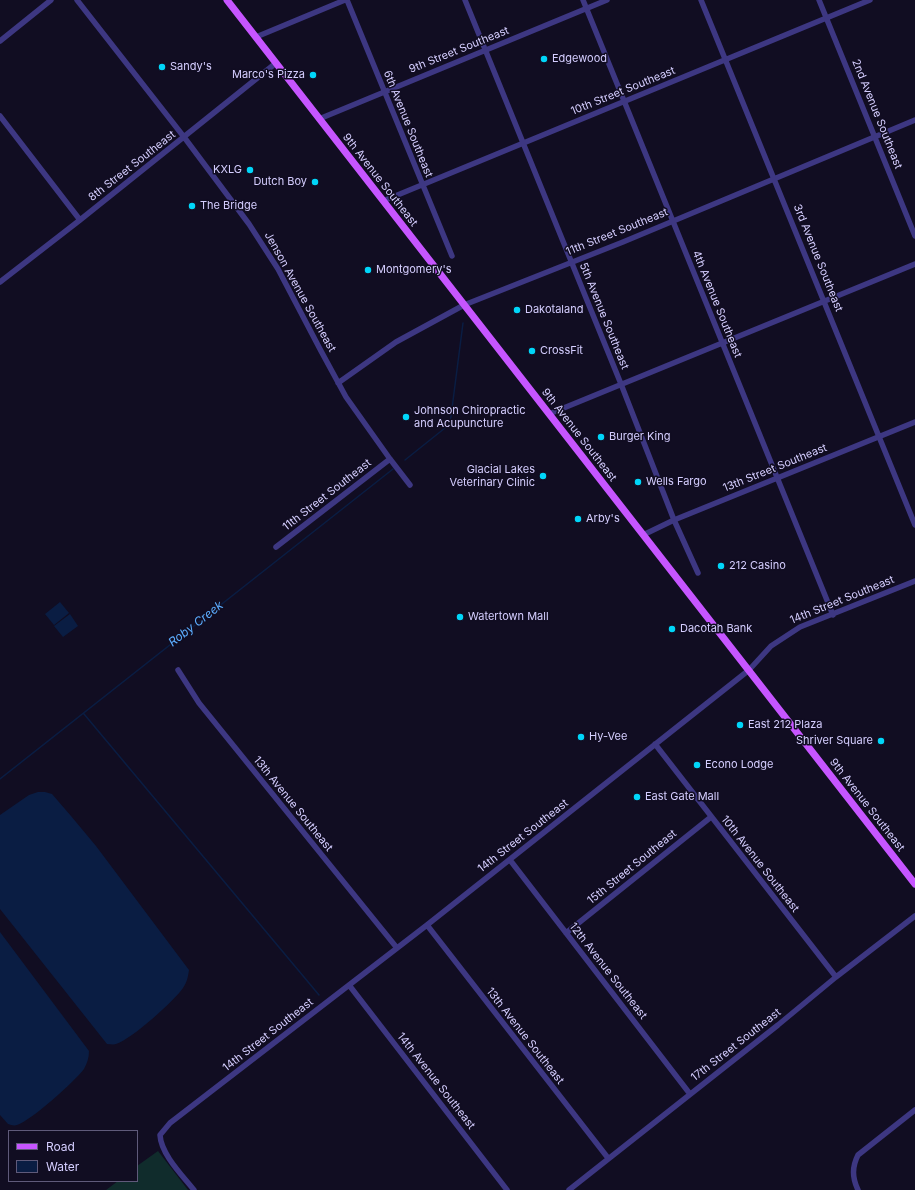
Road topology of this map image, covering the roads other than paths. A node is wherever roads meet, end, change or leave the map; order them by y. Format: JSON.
{"nodes":[{"id":1,"x":51,"y":0,"type":"edge"},
{"id":2,"x":77,"y":0,"type":"edge"},
{"id":3,"x":227,"y":0,"type":"edge"},
{"id":4,"x":346,"y":0,"type":"edge"},
{"id":5,"x":465,"y":0,"type":"edge"},
{"id":6,"x":583,"y":0,"type":"edge"},
{"id":7,"x":607,"y":0,"type":"edge"},
{"id":8,"x":701,"y":0,"type":"edge"},
{"id":9,"x":819,"y":0,"type":"edge"},
{"id":10,"x":870,"y":0,"type":"edge"},
{"id":11,"x":586,"y":9,"type":"junction"},
{"id":12,"x":826,"y":18,"type":"junction"},
{"id":13,"x":256,"y":37,"type":"junction"},
{"id":14,"x":0,"y":41,"type":"edge"},
{"id":15,"x":486,"y":50,"type":"junction"},
{"id":16,"x":725,"y":60,"type":"junction"},
{"id":17,"x":276,"y":63,"type":"junction"},
{"id":18,"x":385,"y":92,"type":"junction"},
{"id":19,"x":624,"y":101,"type":"junction"},
{"id":20,"x":0,"y":116,"type":"edge"},
{"id":21,"x":319,"y":119,"type":"junction"},
{"id":22,"x":915,"y":120,"type":"edge"},
{"id":23,"x":184,"y":137,"type":"junction"},
{"id":24,"x":875,"y":137,"type":"junction"},
{"id":25,"x":523,"y":143,"type":"junction"},
{"id":26,"x":774,"y":178,"type":"junction"},
{"id":27,"x":422,"y":185,"type":"junction"},
{"id":28,"x":383,"y":201,"type":"junction"},
{"id":29,"x":80,"y":220,"type":"junction"},
{"id":30,"x":672,"y":221,"type":"junction"},
{"id":31,"x":915,"y":236,"type":"edge"},
{"id":32,"x":452,"y":256,"type":"dead end"},
{"id":33,"x":572,"y":262,"type":"junction"},
{"id":34,"x":915,"y":264,"type":"edge"},
{"id":35,"x":0,"y":282,"type":"edge"},
{"id":36,"x":824,"y":301,"type":"junction"},
{"id":37,"x":464,"y":305,"type":"junction"},
{"id":38,"x":722,"y":342,"type":"junction"},
{"id":39,"x":338,"y":383,"type":"junction"},
{"id":40,"x":621,"y":384,"type":"junction"},
{"id":41,"x":549,"y":414,"type":"junction"},
{"id":42,"x":915,"y":422,"type":"edge"},
{"id":43,"x":879,"y":437,"type":"junction"},
{"id":44,"x":390,"y":459,"type":"junction"},
{"id":45,"x":778,"y":478,"type":"junction"},
{"id":46,"x":410,"y":485,"type":"dead end"},
{"id":47,"x":674,"y":520,"type":"junction"},
{"id":48,"x":915,"y":525,"type":"edge"},
{"id":49,"x":643,"y":534,"type":"junction"},
{"id":50,"x":276,"y":547,"type":"dead end"},
{"id":51,"x":698,"y":573,"type":"dead end"},
{"id":52,"x":915,"y":581,"type":"edge"},
{"id":53,"x":833,"y":615,"type":"junction"},
{"id":54,"x":178,"y":670,"type":"dead end"},
{"id":55,"x":749,"y":670,"type":"junction"},
{"id":56,"x":655,"y":744,"type":"junction"},
{"id":57,"x":711,"y":817,"type":"junction"},
{"id":58,"x":510,"y":860,"type":"junction"},
{"id":59,"x":915,"y":884,"type":"edge"},
{"id":60,"x":915,"y":916,"type":"edge"},
{"id":61,"x":427,"y":925,"type":"junction"},
{"id":62,"x":566,"y":933,"type":"junction"},
{"id":63,"x":397,"y":948,"type":"junction"},
{"id":64,"x":836,"y":977,"type":"junction"},
{"id":65,"x":349,"y":985,"type":"junction"},
{"id":66,"x":690,"y":1094,"type":"junction"},
{"id":67,"x":915,"y":1110,"type":"edge"},
{"id":68,"x":608,"y":1158,"type":"junction"},
{"id":69,"x":194,"y":1190,"type":"edge"},
{"id":70,"x":507,"y":1190,"type":"edge"},
{"id":71,"x":569,"y":1190,"type":"edge"},
{"id":72,"x":858,"y":1190,"type":"edge"}],
"edges":[{"from":1,"to":14,"type":"street"},
{"from":2,"to":23,"type":"street","name":"Jenson Avenue Southeast"},
{"from":3,"to":13,"type":"main road","name":"9th Avenue Southeast"},
{"from":4,"to":13,"type":"street"},
{"from":4,"to":18,"type":"street","name":"6th Avenue Southeast"},
{"from":5,"to":15,"type":"street","name":"5th Avenue Southeast"},
{"from":6,"to":11,"type":"street","name":"4th Avenue Southeast"},
{"from":7,"to":11,"type":"street","name":"9th Street Southeast"},
{"from":8,"to":16,"type":"street","name":"3rd Avenue Southeast"},
{"from":9,"to":12,"type":"street","name":"2nd Avenue Southeast"},
{"from":10,"to":12,"type":"street","name":"10th Street Southeast"},
{"from":11,"to":15,"type":"street","name":"9th Street Southeast"},
{"from":11,"to":19,"type":"street","name":"4th Avenue Southeast"},
{"from":12,"to":16,"type":"street","name":"10th Street Southeast"},
{"from":12,"to":24,"type":"street","name":"2nd Avenue Southeast"},
{"from":13,"to":17,"type":"main road","name":"9th Avenue Southeast"},
{"from":15,"to":18,"type":"street","name":"9th Street Southeast"},
{"from":15,"to":25,"type":"street","name":"5th Avenue Southeast"},
{"from":16,"to":19,"type":"street","name":"10th Street Southeast"},
{"from":16,"to":26,"type":"street","name":"3rd Avenue Southeast"},
{"from":17,"to":21,"type":"main road","name":"9th Avenue Southeast"},
{"from":17,"to":23,"type":"street","name":"8th Street Southeast"},
{"from":18,"to":21,"type":"street","name":"9th Street Southeast"},
{"from":18,"to":27,"type":"street","name":"6th Avenue Southeast"},
{"from":19,"to":25,"type":"street","name":"10th Street Southeast"},
{"from":19,"to":30,"type":"street","name":"4th Avenue Southeast"},
{"from":20,"to":29,"type":"street"},
{"from":21,"to":28,"type":"main road","name":"9th Avenue Southeast"},
{"from":22,"to":24,"type":"street","name":"11th Street Southeast"},
{"from":23,"to":29,"type":"street","name":"8th Street Southeast"},
{"from":23,"to":39,"type":"street","name":"Jenson Avenue Southeast"},
{"from":24,"to":26,"type":"street","name":"11th Street Southeast"},
{"from":24,"to":31,"type":"street","name":"2nd Avenue Southeast"},
{"from":25,"to":27,"type":"street","name":"10th Street Southeast"},
{"from":25,"to":33,"type":"street","name":"5th Avenue Southeast"},
{"from":26,"to":30,"type":"street","name":"11th Street Southeast"},
{"from":26,"to":36,"type":"street","name":"3rd Avenue Southeast"},
{"from":27,"to":28,"type":"street","name":"10th Street Southeast"},
{"from":27,"to":32,"type":"street","name":"6th Avenue Southeast"},
{"from":28,"to":37,"type":"main road","name":"9th Avenue Southeast"},
{"from":29,"to":35,"type":"street","name":"8th Street Southeast"},
{"from":30,"to":33,"type":"street","name":"11th Street Southeast"},
{"from":30,"to":38,"type":"street","name":"4th Avenue Southeast"},
{"from":33,"to":37,"type":"street","name":"11th Street Southeast"},
{"from":33,"to":40,"type":"street","name":"5th Avenue Southeast"},
{"from":34,"to":36,"type":"street"},
{"from":36,"to":38,"type":"street"},
{"from":36,"to":43,"type":"street","name":"3rd Avenue Southeast"},
{"from":37,"to":39,"type":"street","name":"11th Street Southeast"},
{"from":37,"to":41,"type":"main road","name":"9th Avenue Southeast"},
{"from":38,"to":40,"type":"street"},
{"from":38,"to":45,"type":"street","name":"4th Avenue Southeast"},
{"from":39,"to":44,"type":"street","name":"Jenson Avenue Southeast"},
{"from":40,"to":41,"type":"street"},
{"from":40,"to":47,"type":"street","name":"5th Avenue Southeast"},
{"from":41,"to":49,"type":"main road","name":"9th Avenue Southeast"},
{"from":42,"to":43,"type":"street","name":"13th Street Southeast"},
{"from":43,"to":45,"type":"street","name":"13th Street Southeast"},
{"from":43,"to":48,"type":"street","name":"3rd Avenue Southeast"},
{"from":44,"to":46,"type":"street","name":"Jenson Avenue Southeast"},
{"from":44,"to":50,"type":"street","name":"11th Street Southeast"},
{"from":45,"to":47,"type":"street","name":"13th Street Southeast"},
{"from":45,"to":53,"type":"street","name":"4th Avenue Southeast"},
{"from":47,"to":49,"type":"street","name":"13th Street Southeast"},
{"from":47,"to":51,"type":"street","name":"5th Avenue Southeast"},
{"from":49,"to":55,"type":"main road","name":"9th Avenue Southeast"},
{"from":52,"to":53,"type":"street","name":"14th Street Southeast"},
{"from":53,"to":55,"type":"street","name":"14th Street Southeast"},
{"from":54,"to":63,"type":"street","name":"13th Avenue Southeast"},
{"from":55,"to":56,"type":"street","name":"14th Street Southeast"},
{"from":55,"to":59,"type":"main road","name":"9th Avenue Southeast"},
{"from":56,"to":57,"type":"street","name":"10th Avenue Southeast"},
{"from":56,"to":58,"type":"street","name":"14th Street Southeast"},
{"from":57,"to":62,"type":"street","name":"15th Street Southeast"},
{"from":57,"to":64,"type":"street","name":"10th Avenue Southeast"},
{"from":58,"to":61,"type":"street","name":"14th Street Southeast"},
{"from":58,"to":62,"type":"street","name":"12th Avenue Southeast"},
{"from":60,"to":64,"type":"street","name":"17th Street Southeast"},
{"from":61,"to":63,"type":"street","name":"14th Street Southeast"},
{"from":61,"to":68,"type":"street","name":"13th Avenue Southeast"},
{"from":62,"to":66,"type":"street","name":"12th Avenue Southeast"},
{"from":63,"to":65,"type":"street","name":"14th Street Southeast"},
{"from":64,"to":66,"type":"street","name":"17th Street Southeast"},
{"from":65,"to":69,"type":"street","name":"14th Street Southeast"},
{"from":65,"to":70,"type":"street","name":"14th Avenue Southeast"},
{"from":66,"to":68,"type":"street","name":"17th Street Southeast"},
{"from":67,"to":72,"type":"street"},
{"from":68,"to":71,"type":"street","name":"17th Street Southeast"}]}
